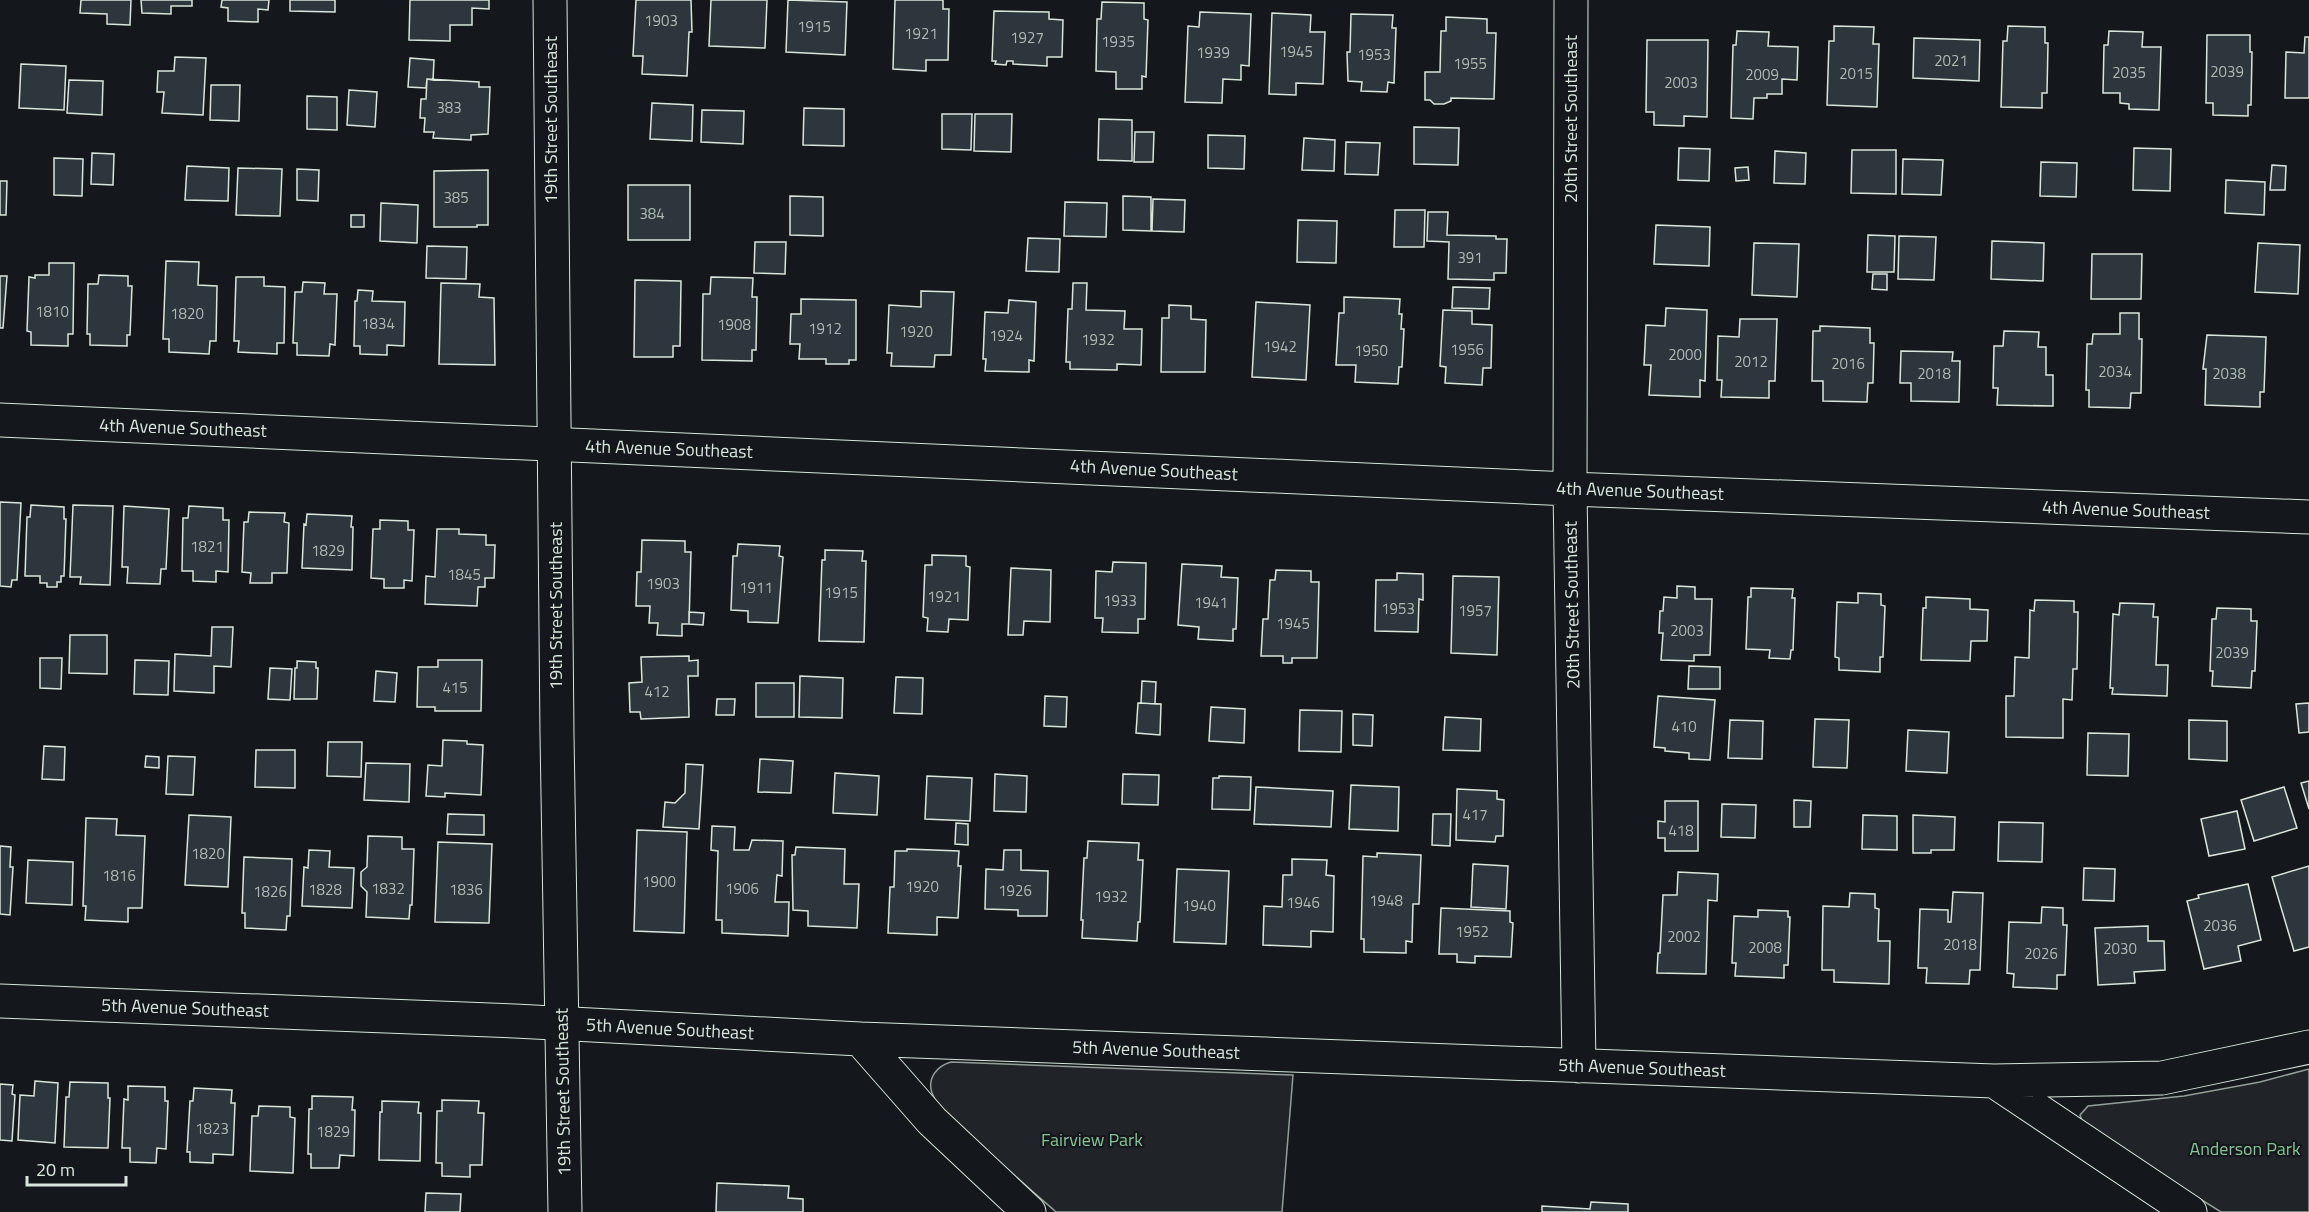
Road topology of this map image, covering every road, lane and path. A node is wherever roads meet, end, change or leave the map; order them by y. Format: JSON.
{"nodes":[{"id":1,"x":550,"y":0,"type":"edge"},
{"id":2,"x":1571,"y":0,"type":"edge"},
{"id":3,"x":0,"y":420,"type":"edge"},
{"id":4,"x":555,"y":444,"type":"junction"},
{"id":5,"x":1570,"y":489,"type":"junction"},
{"id":6,"x":2309,"y":517,"type":"edge"},
{"id":7,"x":0,"y":1001,"type":"edge"},
{"id":8,"x":561,"y":1024,"type":"junction"},
{"id":9,"x":860,"y":1039,"type":"junction"},
{"id":10,"x":2309,"y":1047,"type":"edge"},
{"id":11,"x":1579,"y":1066,"type":"junction"},
{"id":12,"x":1994,"y":1081,"type":"junction"},
{"id":13,"x":565,"y":1212,"type":"edge"},
{"id":14,"x":1029,"y":1212,"type":"edge"},
{"id":15,"x":2190,"y":1212,"type":"edge"}],
"edges":[{"from":1,"to":4,"type":"street","name":"19th Street Southeast"},
{"from":2,"to":5,"type":"street","name":"20th Street Southeast"},
{"from":3,"to":4,"type":"street","name":"4th Avenue Southeast"},
{"from":4,"to":5,"type":"street","name":"4th Avenue Southeast"},
{"from":4,"to":8,"type":"street","name":"19th Street Southeast"},
{"from":5,"to":6,"type":"street","name":"4th Avenue Southeast"},
{"from":5,"to":11,"type":"street","name":"20th Street Southeast"},
{"from":7,"to":8,"type":"street","name":"5th Avenue Southeast"},
{"from":8,"to":9,"type":"street","name":"5th Avenue Southeast"},
{"from":8,"to":13,"type":"street","name":"19th Street Southeast"},
{"from":9,"to":11,"type":"street","name":"5th Avenue Southeast"},
{"from":9,"to":14,"type":"street"},
{"from":10,"to":12,"type":"street","name":"5th Avenue Southeast"},
{"from":11,"to":12,"type":"street","name":"5th Avenue Southeast"},
{"from":12,"to":15,"type":"street"}]}
